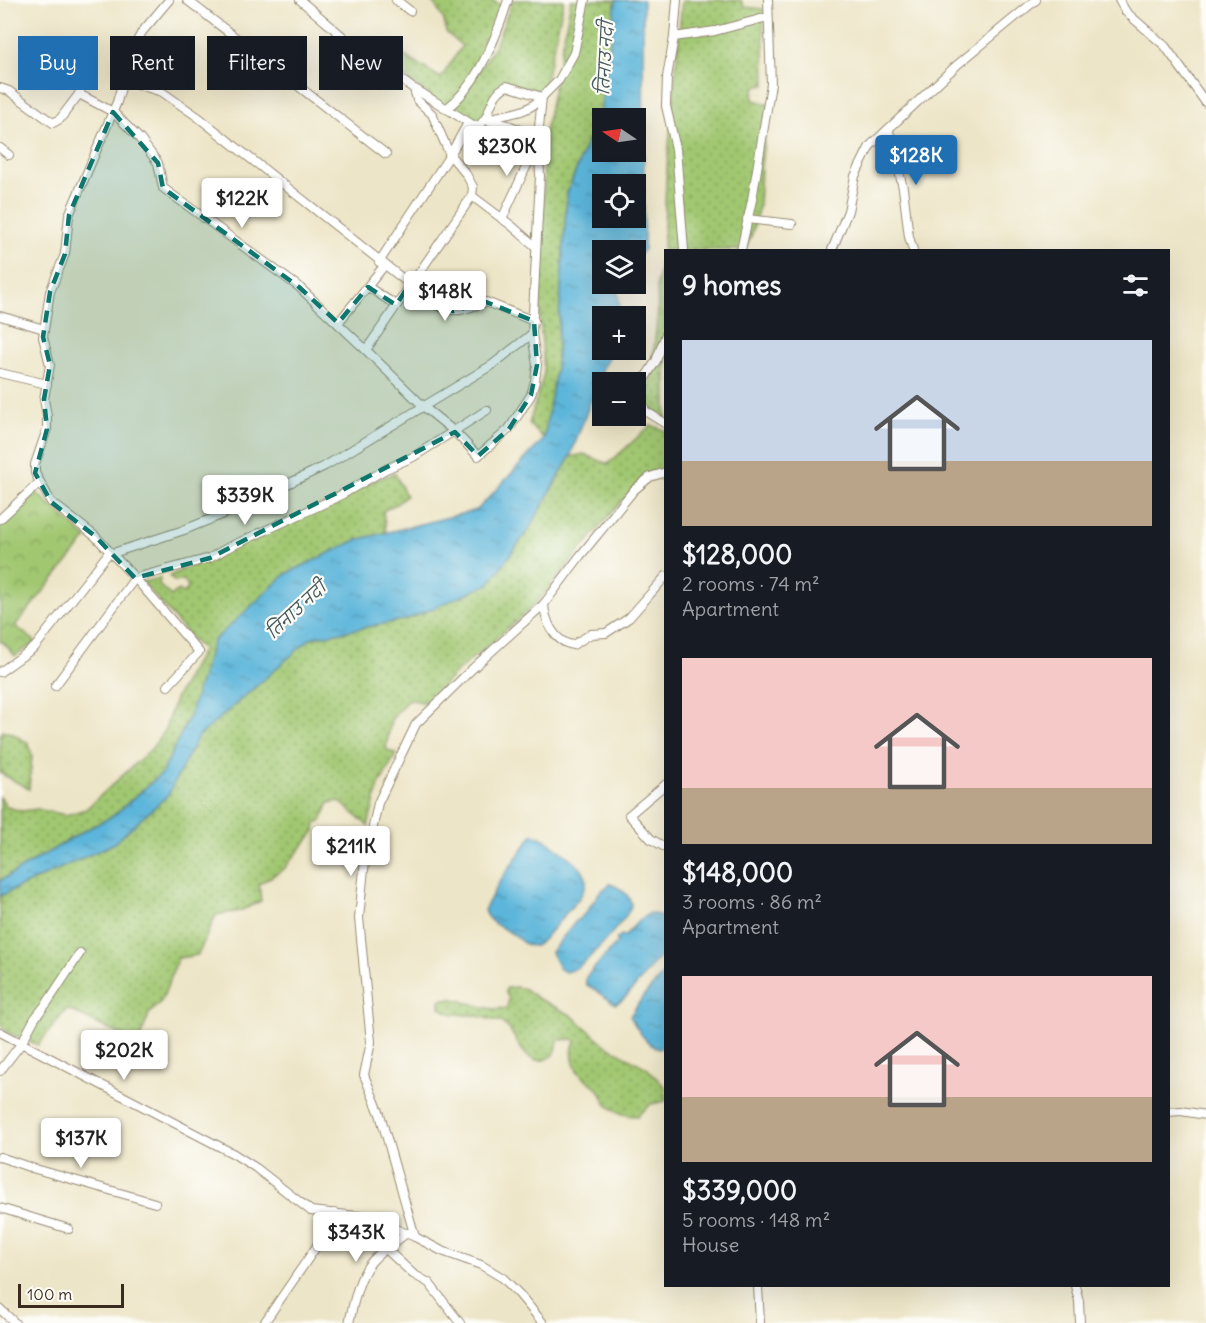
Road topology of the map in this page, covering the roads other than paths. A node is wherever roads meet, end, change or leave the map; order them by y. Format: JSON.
{"nodes":[{"id":1,"x":169,"y":0,"type":"edge"},
{"id":2,"x":187,"y":0,"type":"edge"},
{"id":3,"x":300,"y":0,"type":"edge"},
{"id":4,"x":396,"y":0,"type":"edge"},
{"id":5,"x":585,"y":0,"type":"edge"},
{"id":6,"x":678,"y":0,"type":"edge"},
{"id":7,"x":768,"y":0,"type":"edge"},
{"id":8,"x":1036,"y":0,"type":"edge"},
{"id":9,"x":1119,"y":0,"type":"edge"},
{"id":10,"x":507,"y":1,"type":"edge"},
{"id":11,"x":410,"y":11,"type":"dead end"},
{"id":12,"x":768,"y":16,"type":"junction"},
{"id":13,"x":140,"y":36,"type":"edge"},
{"id":14,"x":674,"y":37,"type":"junction"},
{"id":15,"x":0,"y":88,"type":"edge"},
{"id":16,"x":414,"y":89,"type":"junction"},
{"id":17,"x":80,"y":90,"type":"edge"},
{"id":18,"x":120,"y":90,"type":"edge"},
{"id":19,"x":153,"y":90,"type":"edge"},
{"id":20,"x":79,"y":94,"type":"junction"},
{"id":21,"x":542,"y":97,"type":"junction"},
{"id":22,"x":1206,"y":103,"type":"edge"},
{"id":23,"x":446,"y":109,"type":"junction"},
{"id":24,"x":113,"y":112,"type":"junction"},
{"id":25,"x":484,"y":120,"type":"junction"},
{"id":26,"x":468,"y":123,"type":"junction"},
{"id":27,"x":889,"y":131,"type":"junction"},
{"id":28,"x":538,"y":137,"type":"junction"},
{"id":29,"x":0,"y":148,"type":"edge"},
{"id":30,"x":538,"y":150,"type":"junction"},
{"id":31,"x":386,"y":154,"type":"dead end"},
{"id":32,"x":9,"y":155,"type":"dead end"},
{"id":33,"x":450,"y":155,"type":"junction"},
{"id":34,"x":472,"y":196,"type":"junction"},
{"id":35,"x":502,"y":219,"type":"junction"},
{"id":36,"x":747,"y":219,"type":"junction"},
{"id":37,"x":792,"y":224,"type":"dead end"},
{"id":38,"x":536,"y":247,"type":"junction"},
{"id":39,"x":684,"y":249,"type":"edge"},
{"id":40,"x":741,"y":249,"type":"edge"},
{"id":41,"x":832,"y":249,"type":"edge"},
{"id":42,"x":913,"y":249,"type":"edge"},
{"id":43,"x":382,"y":264,"type":"junction"},
{"id":44,"x":410,"y":284,"type":"junction"},
{"id":45,"x":368,"y":286,"type":"junction"},
{"id":46,"x":396,"y":305,"type":"junction"},
{"id":47,"x":0,"y":316,"type":"edge"},
{"id":48,"x":534,"y":321,"type":"junction"},
{"id":49,"x":338,"y":323,"type":"junction"},
{"id":50,"x":44,"y":329,"type":"junction"},
{"id":51,"x":532,"y":334,"type":"junction"},
{"id":52,"x":664,"y":339,"type":"edge"},
{"id":53,"x":366,"y":350,"type":"junction"},
{"id":54,"x":0,"y":373,"type":"edge"},
{"id":55,"x":47,"y":384,"type":"junction"},
{"id":56,"x":424,"y":408,"type":"junction"},
{"id":57,"x":487,"y":410,"type":"dead end"},
{"id":58,"x":664,"y":423,"type":"edge"},
{"id":59,"x":454,"y":432,"type":"junction"},
{"id":60,"x":664,"y":473,"type":"edge"},
{"id":61,"x":40,"y":482,"type":"junction"},
{"id":62,"x":0,"y":519,"type":"edge"},
{"id":63,"x":112,"y":554,"type":"junction"},
{"id":64,"x":135,"y":578,"type":"junction"},
{"id":65,"x":664,"y":578,"type":"edge"},
{"id":66,"x":544,"y":604,"type":"junction"},
{"id":67,"x":0,"y":672,"type":"edge"},
{"id":68,"x":55,"y":686,"type":"dead end"},
{"id":69,"x":168,"y":686,"type":"dead end"},
{"id":70,"x":664,"y":786,"type":"edge"},
{"id":71,"x":663,"y":846,"type":"dead end"},
{"id":72,"x":80,"y":952,"type":"dead end"},
{"id":73,"x":0,"y":1032,"type":"edge"},
{"id":74,"x":21,"y":1044,"type":"junction"},
{"id":75,"x":0,"y":1071,"type":"edge"},
{"id":76,"x":1170,"y":1112,"type":"edge"},
{"id":77,"x":1206,"y":1115,"type":"edge"},
{"id":78,"x":0,"y":1157,"type":"edge"},
{"id":79,"x":155,"y":1203,"type":"dead end"},
{"id":80,"x":0,"y":1208,"type":"edge"},
{"id":81,"x":334,"y":1213,"type":"junction"},
{"id":82,"x":69,"y":1228,"type":"dead end"},
{"id":83,"x":411,"y":1235,"type":"junction"},
{"id":84,"x":385,"y":1248,"type":"junction"},
{"id":85,"x":758,"y":1287,"type":"edge"},
{"id":86,"x":1075,"y":1287,"type":"edge"},
{"id":87,"x":1,"y":1313,"type":"edge"},
{"id":88,"x":15,"y":1323,"type":"edge"},
{"id":89,"x":264,"y":1323,"type":"edge"},
{"id":90,"x":349,"y":1323,"type":"edge"},
{"id":91,"x":460,"y":1323,"type":"edge"},
{"id":92,"x":543,"y":1323,"type":"edge"},
{"id":93,"x":760,"y":1323,"type":"edge"},
{"id":94,"x":1080,"y":1323,"type":"edge"}],
"edges":[{"from":1,"to":13,"type":"street"},
{"from":2,"to":31,"type":"street"},
{"from":3,"to":16,"type":"street"},
{"from":4,"to":11,"type":"street"},
{"from":5,"to":21,"type":"street"},
{"from":6,"to":14,"type":"street"},
{"from":7,"to":12,"type":"street"},
{"from":8,"to":27,"type":"street"},
{"from":9,"to":22,"type":"street"},
{"from":10,"to":23,"type":"street"},
{"from":12,"to":14,"type":"street"},
{"from":12,"to":36,"type":"street"},
{"from":14,"to":39,"type":"street"},
{"from":15,"to":20,"type":"street"},
{"from":16,"to":23,"type":"street"},
{"from":16,"to":33,"type":"street"},
{"from":17,"to":20,"type":"street"},
{"from":18,"to":24,"type":"street"},
{"from":19,"to":43,"type":"street"},
{"from":20,"to":24,"type":"street"},
{"from":21,"to":25,"type":"street"},
{"from":21,"to":25,"type":"street"},
{"from":21,"to":28,"type":"street"},
{"from":23,"to":26,"type":"street"},
{"from":24,"to":49,"type":"street"},
{"from":24,"to":50,"type":"street"},
{"from":25,"to":26,"type":"street"},
{"from":25,"to":28,"type":"street"},
{"from":26,"to":33,"type":"street"},
{"from":27,"to":41,"type":"street"},
{"from":27,"to":42,"type":"street"},
{"from":28,"to":30,"type":"street"},
{"from":29,"to":32,"type":"street"},
{"from":30,"to":35,"type":"street"},
{"from":30,"to":38,"type":"street"},
{"from":33,"to":34,"type":"street"},
{"from":33,"to":43,"type":"street"},
{"from":34,"to":35,"type":"street"},
{"from":34,"to":44,"type":"street"},
{"from":35,"to":38,"type":"street"},
{"from":36,"to":37,"type":"street"},
{"from":36,"to":40,"type":"street"},
{"from":38,"to":48,"type":"street"},
{"from":43,"to":44,"type":"street"},
{"from":43,"to":45,"type":"street"},
{"from":44,"to":46,"type":"street"},
{"from":44,"to":48,"type":"street"},
{"from":45,"to":46,"type":"street"},
{"from":45,"to":49,"type":"street"},
{"from":46,"to":53,"type":"street"},
{"from":47,"to":50,"type":"street"},
{"from":48,"to":51,"type":"street"},
{"from":49,"to":53,"type":"street"},
{"from":50,"to":55,"type":"street"},
{"from":51,"to":56,"type":"street"},
{"from":51,"to":59,"type":"street"},
{"from":52,"to":58,"type":"street"},
{"from":53,"to":56,"type":"street"},
{"from":54,"to":55,"type":"street"},
{"from":55,"to":61,"type":"street"},
{"from":56,"to":59,"type":"street"},
{"from":56,"to":63,"type":"street"},
{"from":57,"to":59,"type":"street"},
{"from":59,"to":64,"type":"street"},
{"from":60,"to":66,"type":"street"},
{"from":61,"to":62,"type":"street"},
{"from":61,"to":63,"type":"street"},
{"from":63,"to":64,"type":"street"},
{"from":63,"to":67,"type":"street"},
{"from":64,"to":68,"type":"street"},
{"from":64,"to":69,"type":"street"},
{"from":65,"to":66,"type":"street"},
{"from":66,"to":83,"type":"street"},
{"from":70,"to":71,"type":"street"},
{"from":72,"to":74,"type":"street"},
{"from":73,"to":74,"type":"street"},
{"from":74,"to":75,"type":"street"},
{"from":74,"to":81,"type":"street"},
{"from":76,"to":77,"type":"street"},
{"from":78,"to":79,"type":"street"},
{"from":80,"to":82,"type":"street"},
{"from":81,"to":83,"type":"street"},
{"from":81,"to":89,"type":"street"},
{"from":83,"to":84,"type":"street"},
{"from":83,"to":92,"type":"street"},
{"from":84,"to":90,"type":"street"},
{"from":84,"to":91,"type":"street"},
{"from":85,"to":93,"type":"street"},
{"from":86,"to":94,"type":"street"},
{"from":87,"to":88,"type":"street"}]}
